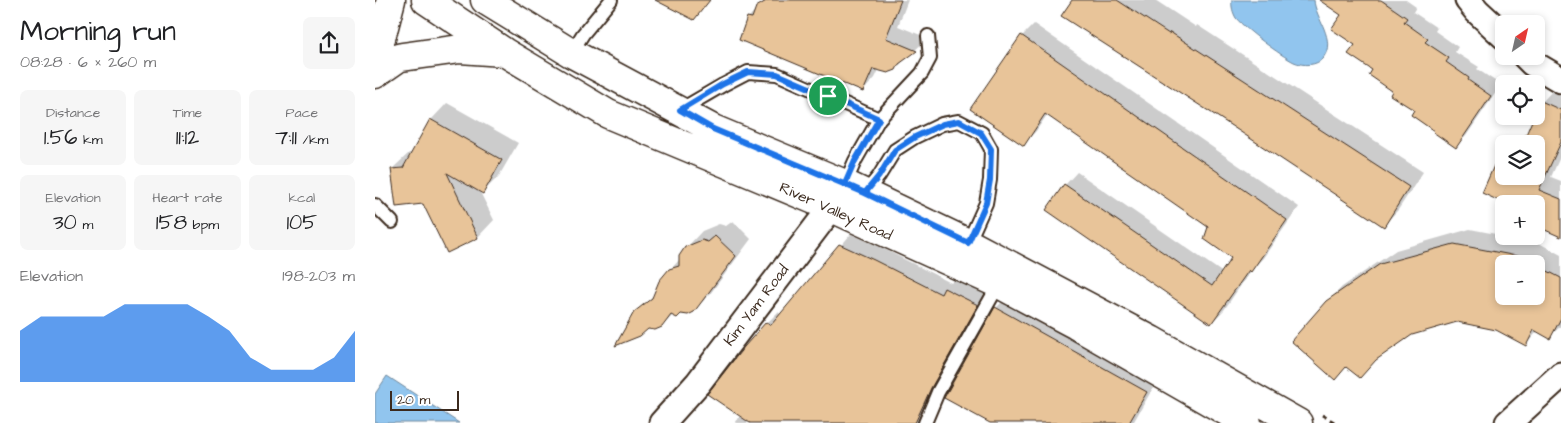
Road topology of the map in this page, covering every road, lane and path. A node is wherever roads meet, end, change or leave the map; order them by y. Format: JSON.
{"nodes":[{"id":1,"x":391,"y":0,"type":"edge"},
{"id":2,"x":427,"y":0,"type":"edge"},
{"id":3,"x":485,"y":0,"type":"edge"},
{"id":4,"x":611,"y":0,"type":"edge"},
{"id":5,"x":1468,"y":0,"type":"edge"},
{"id":6,"x":1495,"y":28,"type":"edge"},
{"id":7,"x":928,"y":36,"type":"dead end"},
{"id":8,"x":505,"y":52,"type":"junction"},
{"id":9,"x":375,"y":53,"type":"edge"},
{"id":10,"x":571,"y":53,"type":"junction"},
{"id":11,"x":1535,"y":65,"type":"edge"},
{"id":12,"x":375,"y":74,"type":"edge"},
{"id":13,"x":1561,"y":80,"type":"edge"},
{"id":14,"x":680,"y":110,"type":"junction"},
{"id":15,"x":879,"y":119,"type":"junction"},
{"id":16,"x":855,"y":189,"type":"junction"},
{"id":17,"x":375,"y":205,"type":"edge"},
{"id":18,"x":831,"y":208,"type":"junction"},
{"id":19,"x":391,"y":222,"type":"dead end"},
{"id":20,"x":968,"y":243,"type":"junction"},
{"id":21,"x":999,"y":284,"type":"junction"},
{"id":22,"x":1561,"y":375,"type":"edge"},
{"id":23,"x":1290,"y":421,"type":"edge"},
{"id":24,"x":662,"y":423,"type":"edge"},
{"id":25,"x":925,"y":423,"type":"edge"},
{"id":26,"x":1247,"y":423,"type":"edge"},
{"id":27,"x":1508,"y":423,"type":"edge"}],
"edges":[{"from":1,"to":9,"type":"main road"},
{"from":2,"to":8,"type":"main road","name":"River Valley Road"},
{"from":3,"to":10,"type":"main road","name":"River Valley Road"},
{"from":4,"to":10,"type":"lane"},
{"from":5,"to":6,"type":"street"},
{"from":7,"to":15,"type":"lane"},
{"from":8,"to":12,"type":"main road"},
{"from":8,"to":18,"type":"main road","name":"River Valley Road"},
{"from":10,"to":14,"type":"main road","name":"River Valley Road"},
{"from":11,"to":13,"type":"street"},
{"from":14,"to":15,"type":"lane"},
{"from":14,"to":16,"type":"main road","name":"River Valley Road"},
{"from":15,"to":16,"type":"lane"},
{"from":16,"to":18,"type":"street","name":"Kim Yam Road"},
{"from":16,"to":20,"type":"main road","name":"River Valley Road"},
{"from":16,"to":20,"type":"lane"},
{"from":17,"to":19,"type":"lane"},
{"from":18,"to":21,"type":"main road","name":"River Valley Road"},
{"from":18,"to":24,"type":"street","name":"Kim Yam Road"},
{"from":20,"to":23,"type":"main road","name":"River Valley Road"},
{"from":21,"to":25,"type":"lane"},
{"from":21,"to":26,"type":"main road","name":"River Valley Road"},
{"from":22,"to":27,"type":"street"}]}
